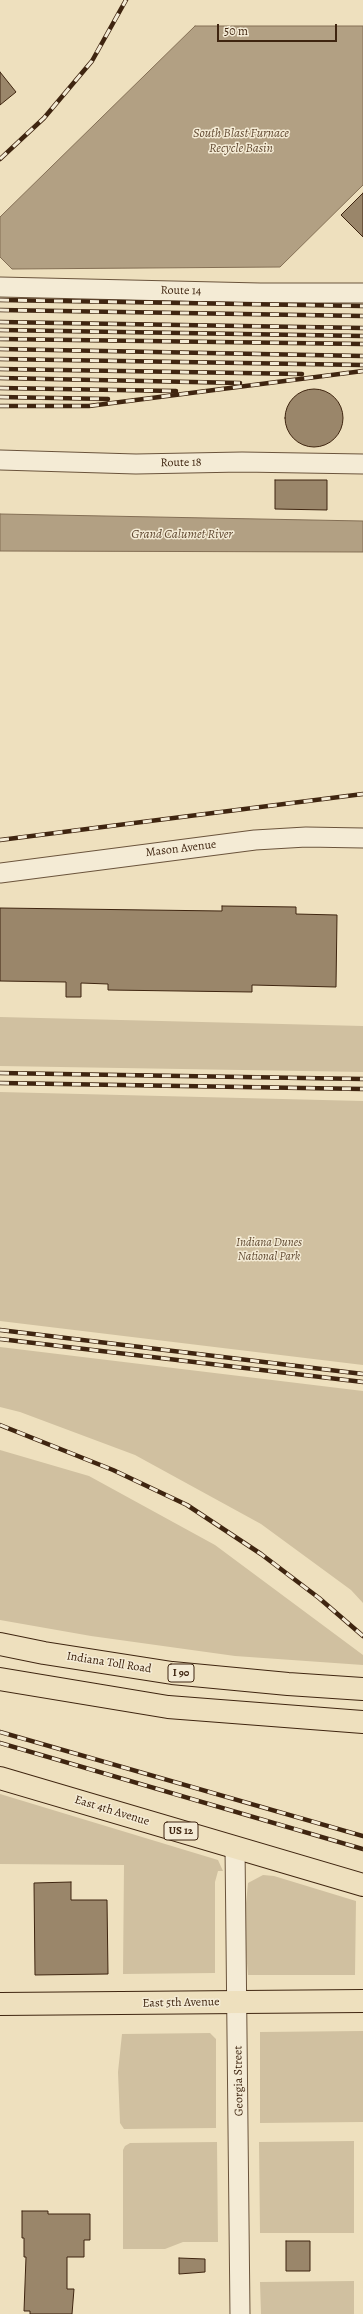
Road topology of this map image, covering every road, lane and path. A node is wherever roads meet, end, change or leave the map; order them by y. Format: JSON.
{"nodes":[{"id":1,"x":0,"y":287,"type":"edge"},
{"id":2,"x":363,"y":293,"type":"edge"},
{"id":3,"x":0,"y":460,"type":"edge"},
{"id":4,"x":363,"y":464,"type":"edge"},
{"id":5,"x":363,"y":838,"type":"edge"},
{"id":6,"x":0,"y":873,"type":"edge"},
{"id":7,"x":0,"y":1644,"type":"edge"},
{"id":8,"x":0,"y":1679,"type":"edge"},
{"id":9,"x":363,"y":1689,"type":"edge"},
{"id":10,"x":363,"y":1722,"type":"edge"},
{"id":11,"x":0,"y":1778,"type":"edge"},
{"id":12,"x":235,"y":1847,"type":"junction"},
{"id":13,"x":363,"y":1885,"type":"edge"},
{"id":14,"x":237,"y":2002,"type":"junction"},
{"id":15,"x":363,"y":2002,"type":"edge"},
{"id":16,"x":0,"y":2004,"type":"edge"},
{"id":17,"x":240,"y":2314,"type":"edge"}],
"edges":[{"from":1,"to":2,"type":"street","name":"Route 14"},
{"from":3,"to":4,"type":"street","name":"Route 18"},
{"from":5,"to":6,"type":"street","name":"Mason Avenue"},
{"from":7,"to":9,"type":"main road","name":"Indiana Toll Road","number":"I 90"},
{"from":8,"to":10,"type":"main road"},
{"from":11,"to":12,"type":"main road","name":"East 4th Avenue","number":"US 12"},
{"from":12,"to":13,"type":"main road","name":"East 4th Avenue","number":"US 12"},
{"from":12,"to":14,"type":"street","name":"Georgia Street"},
{"from":14,"to":15,"type":"main road","name":"East 5th Avenue"},
{"from":14,"to":16,"type":"main road","name":"East 5th Avenue"},
{"from":14,"to":17,"type":"street","name":"Georgia Street"}]}
